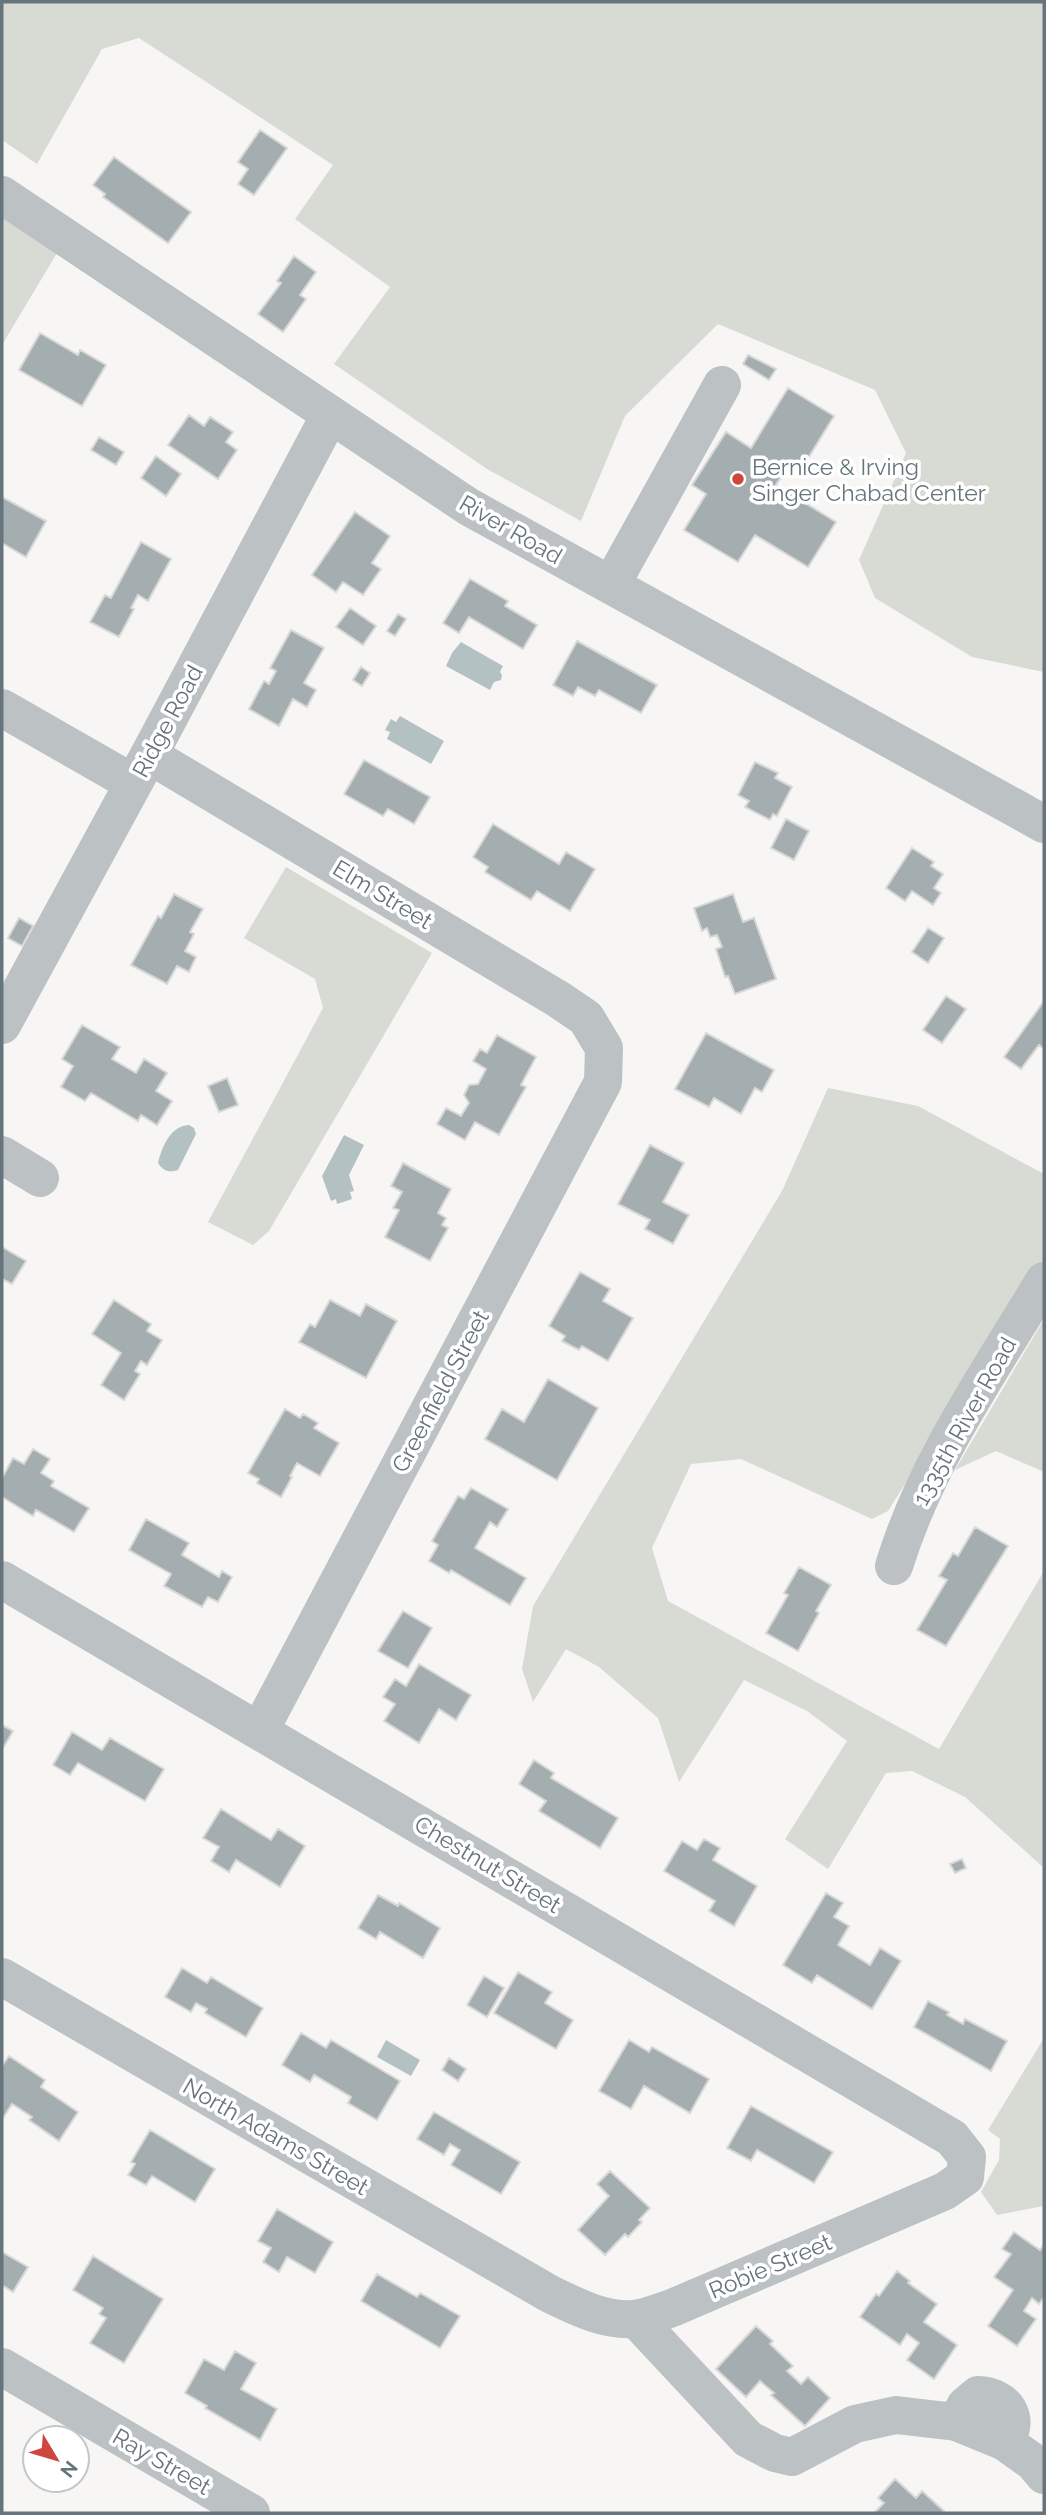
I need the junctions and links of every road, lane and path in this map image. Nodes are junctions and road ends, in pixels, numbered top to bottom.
1 (2, 195) edge
2 (722, 385) dead end
3 (330, 415) junction
4 (611, 585) junction
5 (2, 708) edge
6 (141, 769) junction
7 (1044, 824) edge
8 (2, 1025) edge
9 (604, 1048) joint
10 (2, 1155) edge
11 (40, 1178) dead end
12 (1044, 1281) edge
13 (894, 1566) dead end
14 (2, 1580) edge
15 (260, 1730) junction
16 (2, 1978) edge
17 (967, 2158) joint
18 (550, 2294) joint
19 (636, 2319) junction
20 (2, 2367) edge
21 (1044, 2475) edge
22 (251, 2513) edge

1 - 3 street, River Road
2 - 4 street
3 - 4 street, River Road
3 - 6 street, Ridge Road
4 - 7 street, River Road
5 - 6 street, Elm Street
6 - 8 street, Ridge Road
6 - 9 street, Elm Street
9 - 15 street, Greenfield Street
10 - 11 street
12 - 13 street, 1335th River Road
14 - 15 street, Chestnut Street
15 - 17 street, Chestnut Street
16 - 18 street, North Adams Street
17 - 19 street, Robie Street
18 - 19 street, Robie Street
19 - 21 street
20 - 22 street, Ray Street

